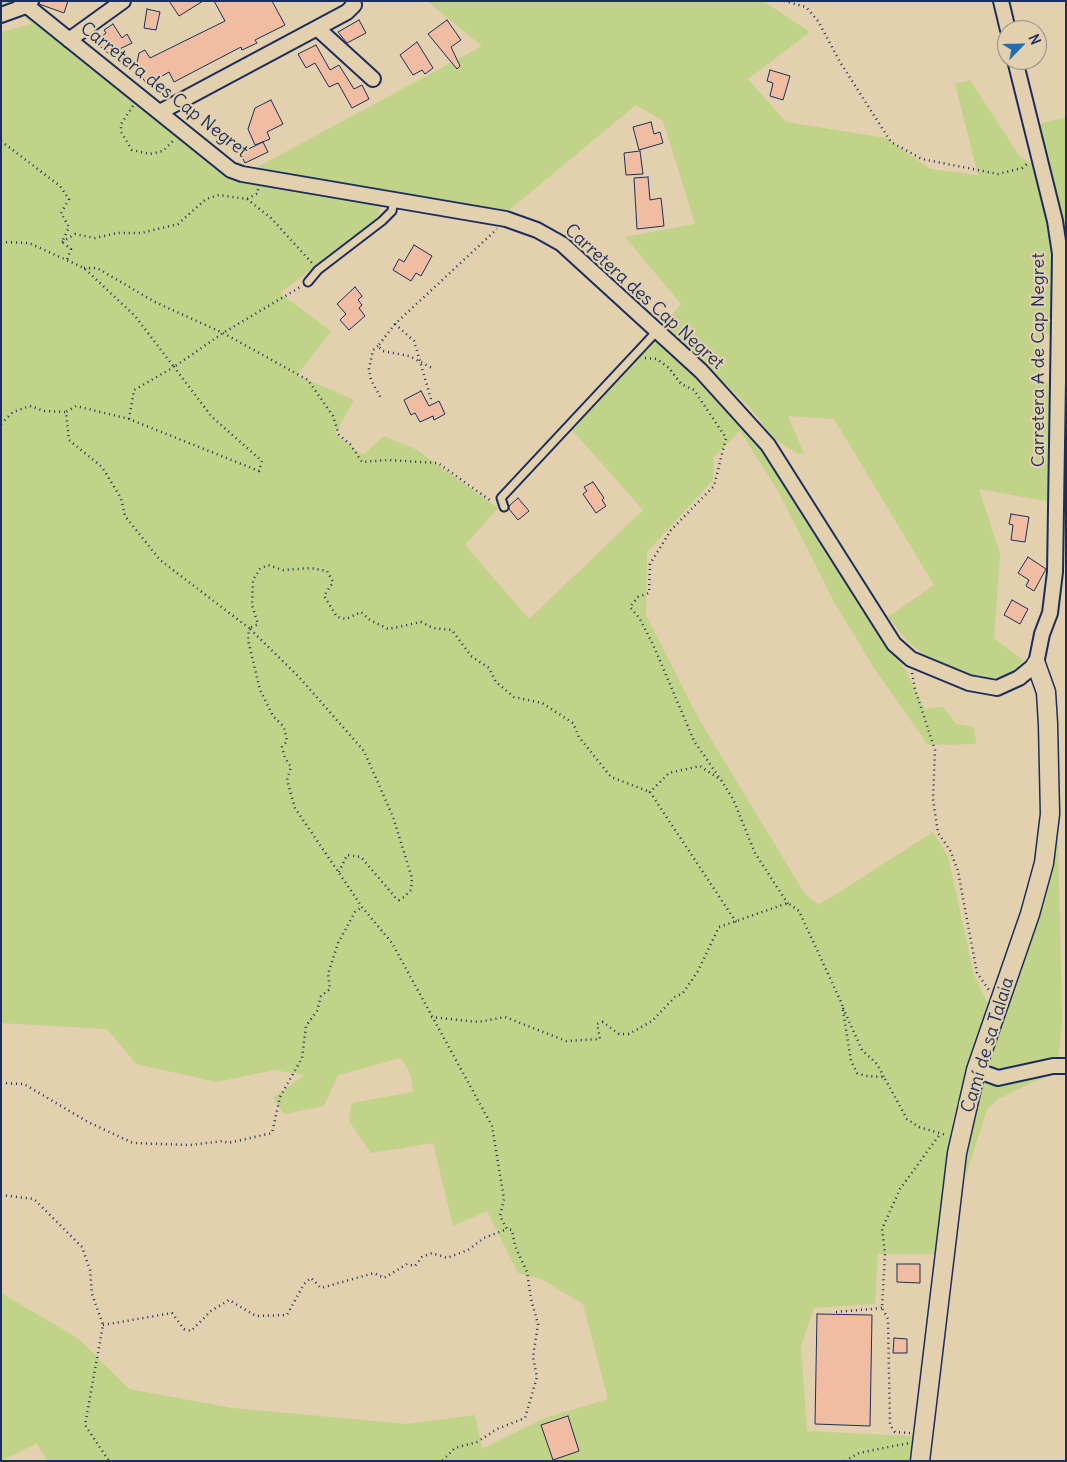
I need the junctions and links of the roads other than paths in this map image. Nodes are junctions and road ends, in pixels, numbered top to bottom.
1 (123, 1) edge
2 (354, 1) edge
3 (1000, 1) edge
4 (26, 3) edge
5 (1, 15) edge
6 (1005, 20) edge
7 (317, 28) junction
8 (69, 40) junction
9 (1017, 70) edge
10 (373, 79) dead end
11 (160, 112) junction
12 (394, 200) junction
13 (308, 282) road end
14 (658, 330) junction
15 (504, 507) dead end
16 (1036, 664) junction
17 (1066, 1066) edge
18 (976, 1070) junction
19 (920, 1461) edge

1 - 8 street
2 - 7 street
3 - 6 street
4 - 5 street
4 - 8 street, Carretera des Cap Negret
7 - 10 street
7 - 11 street
8 - 11 street, Carretera des Cap Negret
9 - 16 street, Carretera A de Cap Negret
11 - 12 street, Carretera des Cap Negret
12 - 13 lane
12 - 14 street, Carretera des Cap Negret
14 - 15 lane
14 - 16 street, Carretera des Cap Negret
16 - 18 street, Camí de sa Talaia
17 - 18 street
18 - 19 street, Camí de sa Talaia

